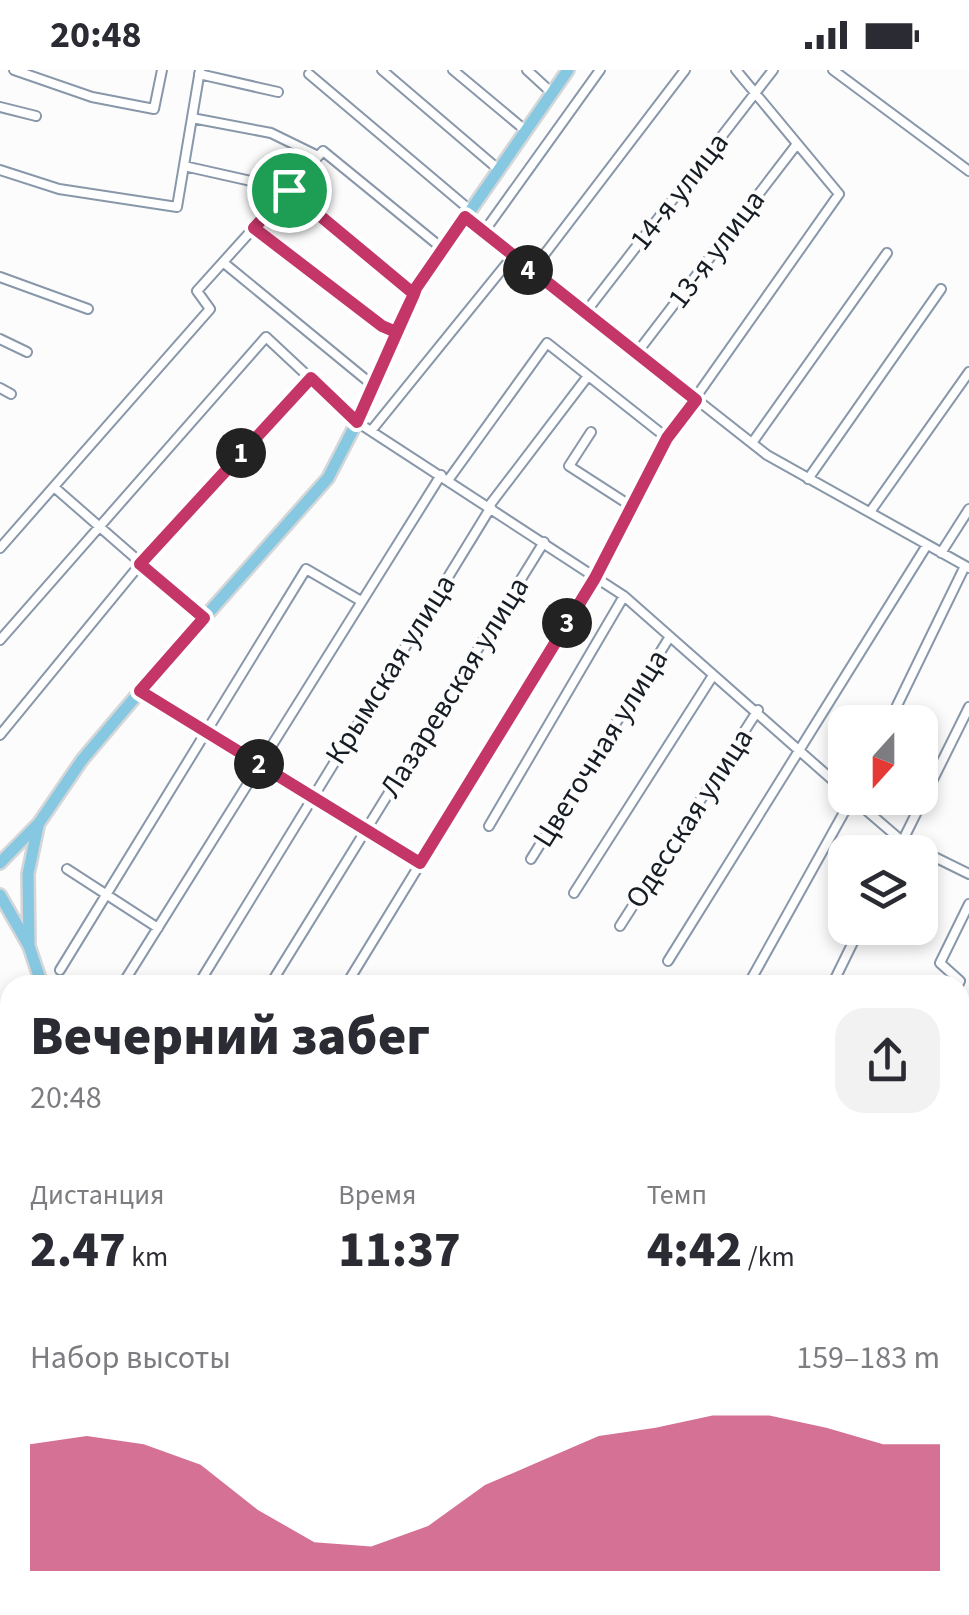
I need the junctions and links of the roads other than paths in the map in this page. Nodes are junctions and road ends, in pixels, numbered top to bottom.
1 (14, 70) edge
2 (162, 70) edge
3 (382, 70) edge
4 (453, 70) edge
5 (526, 70) edge
6 (568, 70) edge
7 (600, 70) edge
8 (685, 70) edge
9 (736, 70) edge
10 (773, 70) edge
11 (834, 70) edge
12 (199, 72) edge
13 (309, 74) dead end
14 (278, 92) dead end
15 (552, 92) junction
16 (754, 95) junction
17 (0, 107) edge
18 (36, 116) dead end
19 (192, 118) junction
20 (526, 130) junction
21 (797, 144) junction
22 (320, 153) junction
23 (184, 166) junction
24 (498, 169) junction
25 (0, 170) edge
26 (969, 171) edge
27 (260, 183) dead end
28 (289, 190) junction
29 (468, 213) junction
30 (254, 228) junction
31 (483, 233) junction
32 (443, 248) junction
33 (887, 253) dead end
34 (512, 257) junction
35 (224, 263) junction
36 (531, 272) junction
37 (0, 277) edge
38 (941, 289) dead end
39 (414, 294) junction
40 (88, 309) dead end
41 (585, 313) junction
42 (396, 332) junction
43 (0, 339) edge
44 (27, 352) dead end
45 (636, 354) junction
46 (969, 372) edge
47 (588, 376) junction
48 (311, 378) junction
49 (375, 387) junction
50 (0, 388) edge
51 (11, 394) dead end
52 (696, 400) junction
53 (357, 422) junction
54 (370, 431) junction
55 (591, 432) dead end
56 (667, 438) junction
57 (752, 444) junction
58 (445, 477) junction
59 (808, 478) junction
60 (54, 486) junction
61 (631, 506) junction
62 (490, 507) junction
63 (969, 508) edge
64 (870, 512) junction
65 (98, 525) junction
66 (544, 542) junction
67 (927, 545) junction
68 (0, 548) edge
69 (941, 553) junction
70 (140, 564) junction
71 (967, 567) edge
72 (595, 578) junction
73 (624, 596) junction
74 (361, 601) junction
75 (204, 618) junction
76 (669, 638) junction
77 (0, 640) edge
78 (712, 677) junction
79 (140, 691) junction
80 (898, 705) edge
81 (969, 707) edge
82 (758, 710) junction
83 (206, 732) junction
84 (0, 735) edge
85 (800, 752) junction
86 (261, 766) junction
87 (828, 776) edge
88 (312, 796) junction
89 (843, 815) edge
90 (871, 815) edge
91 (38, 823) junction
92 (489, 826) dead end
93 (366, 830) junction
94 (894, 835) edge
95 (905, 835) edge
96 (938, 859) edge
97 (531, 860) dead end
98 (0, 862) edge
99 (420, 863) junction
100 (67, 869) dead end
101 (969, 874) edge
102 (574, 893) dead end
103 (106, 894) junction
104 (0, 895) edge
105 (969, 904) edge
106 (620, 926) dead end
107 (158, 928) junction
108 (852, 945) edge
109 (29, 946) junction
110 (668, 961) dead end
111 (60, 970) dead end
112 (39, 975) edge
113 (128, 975) edge
114 (204, 975) edge
115 (276, 975) edge
116 (352, 975) edge
117 (754, 975) edge
118 (837, 975) edge
119 (954, 975) edge

1 - 2 street
3 - 24 street
4 - 20 street
5 - 15 street
6 - 15 main road
7 - 31 street
8 - 36 street
9 - 16 street
10 - 16 street, 14-я улица
11 - 26 street
12 - 14 street
12 - 19 street
13 - 29 street
15 - 20 main road
16 - 21 street
16 - 41 street, 14-я улица
17 - 18 street
19 - 22 street
19 - 23 street
20 - 24 main road
21 - 45 street, 13-я улица
21 - 52 street
22 - 28 street
22 - 32 street
23 - 25 street
23 - 27 street
24 - 29 main road
28 - 30 street
28 - 39 street
29 - 31 street
29 - 32 main road
30 - 35 street
30 - 42 street
31 - 34 street
32 - 39 main road
33 - 57 street
34 - 36 street
34 - 54 street
35 - 49 street
35 - 60 street
36 - 41 street
37 - 40 street
38 - 59 street
39 - 42 main road
41 - 45 street
42 - 49 main road
43 - 44 street
45 - 52 street
46 - 64 street
47 - 56 street
47 - 58 street
47 - 62 street, Крымская улица
48 - 53 street
48 - 65 street
48 - 70 street
49 - 53 main road
50 - 51 street
52 - 56 street
52 - 57 street
53 - 54 street
53 - 75 main road
54 - 58 street
55 - 61 street
56 - 61 street
57 - 59 street
58 - 62 street
58 - 74 street
59 - 64 street
60 - 65 street
60 - 68 street
61 - 72 street
62 - 66 street
62 - 88 street, Крымская улица
63 - 69 street
64 - 67 street
65 - 70 street
65 - 77 street
66 - 72 street
66 - 93 street, Лазаревская улица
67 - 69 street
67 - 85 street
69 - 71 street
70 - 75 street
70 - 84 street
71 - 80 street
72 - 73 street
72 - 99 street
73 - 76 street
73 - 92 street
74 - 83 street
74 - 86 street
75 - 79 main road
76 - 78 street
76 - 97 street, Цветочная улица
78 - 82 street
78 - 102 street
79 - 83 street
79 - 91 main road
81 - 95 street
82 - 85 street
82 - 106 street, Одесская улица
83 - 86 street
83 - 103 street
85 - 87 street
85 - 110 street
86 - 88 street
86 - 107 street
88 - 93 street
88 - 114 street, Крымская улица
89 - 117 street
90 - 94 street
91 - 98 main road
91 - 109 main road
93 - 99 street
93 - 115 street, Лазаревская улица
96 - 101 street
99 - 116 street
100 - 103 street
103 - 107 street
103 - 111 street
104 - 109 main road
105 - 119 street
107 - 113 street
108 - 118 street
109 - 112 main road

